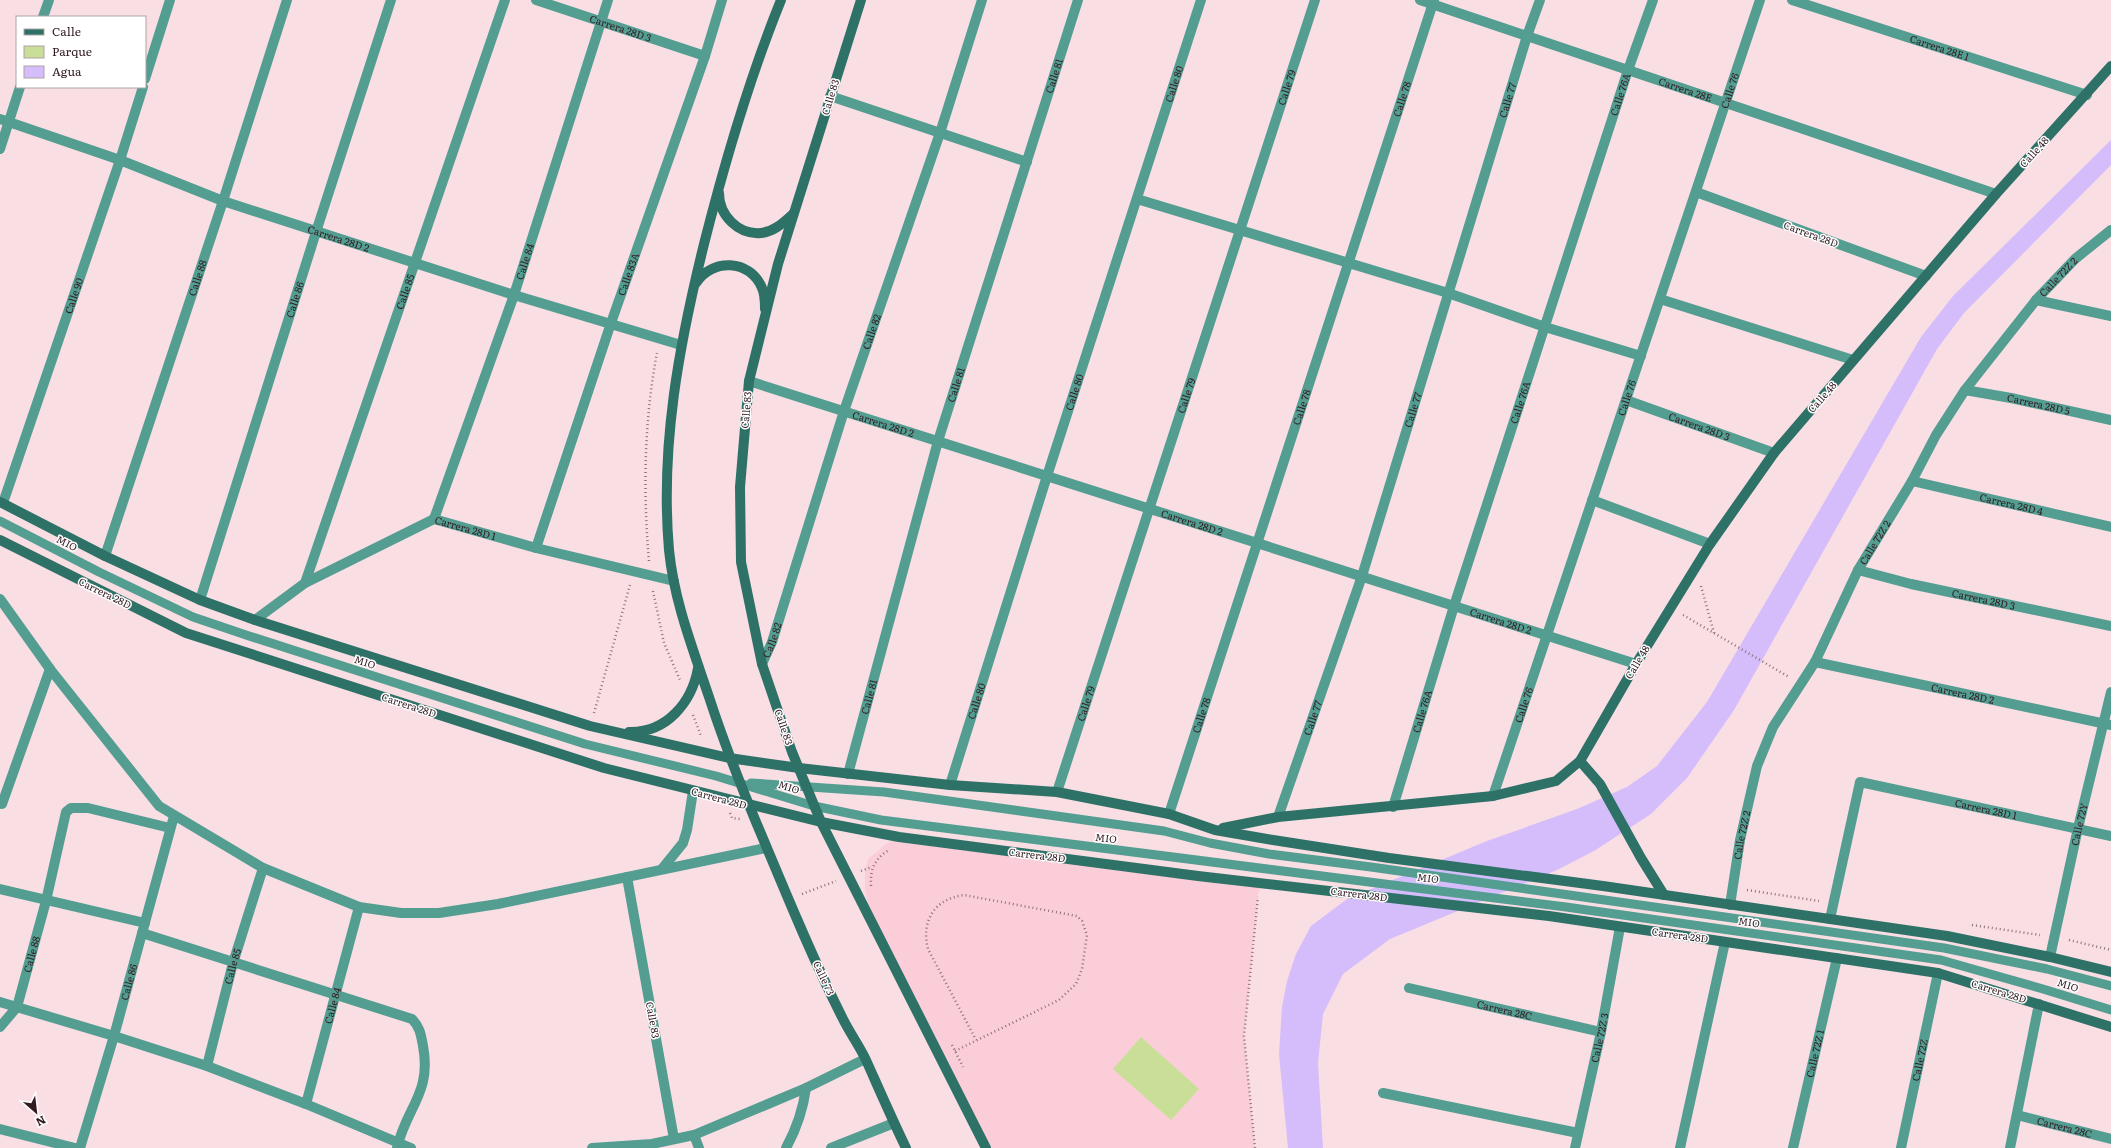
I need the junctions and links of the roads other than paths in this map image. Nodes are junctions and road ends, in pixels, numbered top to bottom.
1 (49, 0) edge
2 (170, 0) edge
3 (287, 0) edge
4 (391, 0) edge
5 (505, 0) edge
6 (536, 0) edge
7 (608, 0) edge
8 (722, 0) edge
9 (781, 0) edge
10 (861, 0) edge
11 (982, 0) edge
12 (1078, 0) edge
13 (1200, 0) edge
14 (1315, 0) edge
15 (1420, 0) edge
16 (1540, 0) edge
17 (1653, 0) edge
18 (1760, 0) edge
19 (1792, 0) edge
20 (1433, 2) edge
21 (44, 16) edge
22 (601, 21) junction
23 (1526, 36) junction
24 (705, 56) junction
25 (2111, 66) edge
26 (1628, 70) junction
27 (146, 76) edge
28 (20, 88) edge
29 (142, 88) edge
30 (2087, 94) junction
31 (830, 96) junction
32 (1726, 103) junction
33 (4, 121) edge
34 (940, 133) junction
35 (0, 149) edge
36 (120, 160) junction
37 (1027, 162) junction
38 (719, 183) junction
39 (1696, 192) junction
40 (1996, 194) junction
41 (1137, 199) junction
42 (223, 201) junction
43 (794, 213) junction
44 (1240, 229) junction
45 (2111, 230) edge
46 (316, 232) junction
47 (415, 263) junction
48 (1348, 263) junction
49 (1926, 276) junction
50 (693, 288) junction
51 (1448, 293) junction
52 (514, 295) junction
53 (1660, 298) junction
54 (2036, 300) junction
55 (2111, 316) edge
56 (766, 317) junction
57 (611, 323) junction
58 (1545, 327) junction
59 (681, 345) junction
60 (1641, 356) junction
61 (1853, 360) junction
62 (749, 381) junction
63 (1965, 390) junction
64 (1626, 400) junction
65 (844, 411) junction
66 (2111, 420) edge
67 (938, 441) junction
68 (1774, 453) junction
69 (1047, 476) junction
70 (1912, 481) junction
71 (1592, 500) junction
72 (2, 502) edge
73 (1149, 508) junction
74 (434, 519) junction
75 (0, 521) edge
76 (2111, 527) edge
77 (0, 540) edge
78 (1257, 543) junction
79 (1710, 544) junction
80 (536, 548) junction
81 (105, 556) junction
82 (1858, 570) junction
83 (1362, 576) junction
84 (674, 581) junction
85 (305, 582) junction
86 (0, 599) edge
87 (200, 600) junction
88 (1454, 606) junction
89 (254, 620) junction
90 (2111, 626) edge
91 (1547, 635) junction
92 (1815, 662) junction
93 (762, 664) junction
94 (1636, 664) junction
95 (699, 666) junction
96 (50, 669) junction
97 (2111, 692) edge
98 (2107, 724) edge
99 (614, 731) junction
100 (729, 758) junction
101 (1580, 761) junction
102 (799, 768) junction
103 (848, 774) junction
104 (739, 782) junction
105 (806, 785) junction
106 (950, 785) junction
107 (693, 791) junction
108 (1057, 792) junction
109 (1493, 796) junction
110 (2, 804) dead end
111 (749, 806) junction
112 (814, 806) junction
113 (1393, 806) junction
114 (1169, 814) junction
115 (174, 816) junction
116 (1278, 817) junction
117 (821, 822) junction
118 (170, 828) junction
119 (2078, 828) junction
120 (1215, 830) junction
121 (2111, 836) edge
122 (766, 848) junction
123 (263, 868) junction
124 (662, 869) junction
125 (627, 877) junction
126 (0, 889) edge
127 (1664, 895) junction
128 (46, 901) junction
129 (1730, 904) junction
130 (359, 906) junction
131 (1830, 919) junction
132 (145, 923) junction
133 (1620, 927) junction
134 (142, 933) junction
135 (1725, 942) junction
136 (2050, 957) junction
137 (1837, 958) junction
138 (233, 963) junction
139 (2111, 972) edge
140 (1938, 973) junction
141 (2111, 986) edge
142 (1409, 988) dead end
143 (335, 993) junction
144 (0, 1002) edge
145 (2039, 1004) junction
146 (17, 1007) junction
147 (2111, 1010) edge
148 (0, 1027) edge
149 (2111, 1027) edge
150 (1600, 1032) junction
151 (114, 1036) junction
152 (865, 1059) junction
153 (207, 1066) junction
154 (806, 1088) junction
155 (1383, 1093) dead end
156 (306, 1104) junction
157 (2017, 1115) junction
158 (894, 1123) junction
159 (0, 1129) edge
160 (1578, 1133) junction
161 (694, 1136) junction
162 (674, 1139) junction
163 (2111, 1139) edge
164 (843, 1145) edge
165 (397, 1146) edge
166 (75, 1148) edge
167 (80, 1148) edge
168 (411, 1148) edge
169 (592, 1148) edge
170 (699, 1148) edge
171 (786, 1148) edge
172 (831, 1148) edge
173 (906, 1148) edge
174 (986, 1148) edge
175 (1575, 1148) edge
176 (1680, 1148) edge
177 (1793, 1148) edge
178 (1901, 1148) edge
179 (2010, 1148) edge

1 - 21 street
2 - 27 street
3 - 42 street, Calle 88
4 - 46 street, Calle 86
5 - 47 street, Calle 85
6 - 22 street, Carrera 28D 3
7 - 22 street, Calle 84
8 - 24 street, Calle 83A
9 - 38 street
10 - 31 street, Calle 83
11 - 34 street, Calle 82
12 - 37 street, Calle 81
13 - 41 street, Calle 80
14 - 44 street, Calle 79
15 - 20 street, Carrera 28E
16 - 23 street, Calle 77
17 - 26 street, Calle 76A
18 - 32 street, Calle 76
19 - 30 street, Carrera 28E 1
20 - 23 street, Carrera 28E
20 - 48 street, Calle 78
22 - 24 street, Carrera 28D 3
22 - 52 street, Calle 84
23 - 26 street, Carrera 28E
23 - 51 street, Calle 77
24 - 57 street, Calle 83A
25 - 30 street, Calle 48
26 - 32 street, Carrera 28E
26 - 58 street, Calle 76A
28 - 33 street
29 - 36 street, Calle 90
30 - 40 street, Calle 48
31 - 34 street
31 - 43 street, Calle 83
32 - 39 street, Calle 76
32 - 40 street, Carrera 28E
33 - 35 street
33 - 36 street, Carrera 28D 2
34 - 37 street
34 - 65 street, Calle 82
36 - 42 street, Carrera 28D 2
36 - 72 street, Calle 90
37 - 67 street, Calle 81
38 - 43 street
38 - 50 street
39 - 49 street, Carrera 28D
39 - 53 street, Calle 76
40 - 49 street, Calle 48
41 - 44 street
41 - 69 street, Calle 80
42 - 46 street, Carrera 28D 2
42 - 81 street, Calle 88
43 - 56 street, Calle 83
44 - 48 street
44 - 73 street, Calle 79
45 - 54 street, Calle 72Z 2
46 - 47 street, Carrera 28D 2
46 - 87 street, Calle 86
47 - 52 street, Carrera 28D 2
47 - 85 street, Calle 85
48 - 51 street
48 - 78 street, Calle 78
49 - 61 street, Calle 48
50 - 56 street
50 - 59 street
51 - 58 street
51 - 83 street, Calle 77
52 - 57 street, Carrera 28D 2
52 - 74 street, Calle 84
53 - 60 street, Calle 76
53 - 61 street
54 - 55 street
54 - 63 street, Calle 72Z 2
56 - 62 street, Calle 83
57 - 59 street, Carrera 28D 2
57 - 80 street, Calle 83A
58 - 60 street
58 - 88 street, Calle 76A
59 - 84 street
60 - 64 street, Calle 76
61 - 68 street, Calle 48
62 - 65 street, Carrera 28D 2
62 - 93 street, Calle 83
63 - 66 street, Carrera 28D 5
63 - 70 street, Calle 72Z 2
64 - 68 street, Carrera 28D 3
64 - 71 street, Calle 76
65 - 67 street, Carrera 28D 2
65 - 93 street, Calle 82
67 - 69 street, Carrera 28D 2
67 - 103 street, Calle 81
68 - 79 street, Calle 48
69 - 73 street, Carrera 28D 2
69 - 106 street, Calle 80
70 - 76 street, Carrera 28D 4
70 - 82 street, Calle 72Z 2
71 - 79 street
71 - 91 street, Calle 76
72 - 81 street
73 - 78 street, Carrera 28D 2
73 - 108 street, Calle 79
74 - 80 street, Carrera 28D 1
74 - 85 street, Carrera 28D 1
75 - 104 lane, MIO
77 - 107 street, Carrera 28D
78 - 83 street, Carrera 28D 2
78 - 114 street, Calle 78
79 - 94 street, Calle 48
80 - 84 street, Carrera 28D 1
81 - 87 street
82 - 90 street, Carrera 28D 3
82 - 92 street, Calle 72Z 2
83 - 88 street, Carrera 28D 2
83 - 116 street, Calle 77
84 - 95 street
85 - 89 street, Carrera 28D 1
86 - 96 street
87 - 89 street
88 - 91 street, Carrera 28D 2
88 - 113 street, Calle 76A
89 - 99 street
91 - 94 street, Carrera 28D 2
91 - 109 street, Calle 76
92 - 98 street, Carrera 28D 2
92 - 129 street, Calle 72Z 2
93 - 102 street, Calle 83
94 - 101 street, Calle 48
95 - 99 street
95 - 100 street
96 - 110 street
96 - 115 street
97 - 98 street, Calle 72Y
98 - 119 street, Calle 72Y
99 - 100 street
100 - 102 street
100 - 104 street
101 - 109 street
101 - 127 street
102 - 103 street
102 - 105 street, Calle 83
103 - 106 street
104 - 105 lane, MIO
104 - 111 street
104 - 112 lane, MIO
105 - 112 street, Calle 83
105 - 141 lane, MIO
106 - 108 street
107 - 111 street, Carrera 28D
107 - 124 street
108 - 114 street
109 - 113 street
111 - 117 street, Carrera 28D
111 - 122 street, Calle 73
112 - 117 street, Calle 83
112 - 147 lane, MIO
113 - 116 street
114 - 120 street
115 - 118 street, Calle 86
115 - 123 street
116 - 120 street
117 - 133 street, Carrera 28D
117 - 174 street
118 - 128 street, Calle 88
118 - 132 street, Calle 86
119 - 121 street, Carrera 28D 1
119 - 131 street, Carrera 28D 1
119 - 136 street, Calle 72Y
120 - 127 street
122 - 124 street
122 - 152 street, Calle 73
123 - 130 street
123 - 138 street, Calle 85
124 - 125 street
125 - 130 street
125 - 162 street, Calle 83
126 - 128 street
127 - 129 street
128 - 132 street
128 - 146 street, Calle 88
129 - 131 street
130 - 143 street, Calle 84
131 - 136 street
132 - 134 street, Calle 86
133 - 135 street, Carrera 28D
133 - 150 street, Calle 72Z 3
134 - 138 street
134 - 151 street, Calle 86
135 - 137 street, Carrera 28D
135 - 176 street
136 - 139 street
137 - 140 street, Carrera 28D
137 - 177 street, Calle 72Z 1
138 - 143 street
138 - 153 street, Calle 85
140 - 145 street, Carrera 28D
140 - 178 street, Calle 72Z
142 - 150 street, Carrera 28C
143 - 156 street, Calle 84
143 - 165 street
144 - 146 street
145 - 149 street, Carrera 28D
145 - 157 street
146 - 148 street
146 - 151 street
150 - 160 street, Calle 72Z 3
151 - 153 street
151 - 167 street, Calle 86
152 - 154 street
152 - 158 street, Calle 73
153 - 156 street
154 - 161 street
154 - 171 street
155 - 160 street
156 - 165 street
157 - 163 street, Carrera 28C
157 - 179 street
158 - 164 street
158 - 173 street, Calle 73
159 - 166 street
160 - 175 street, Calle 72Z 3
161 - 162 street
161 - 170 street
162 - 169 street
164 - 172 street
165 - 168 street

